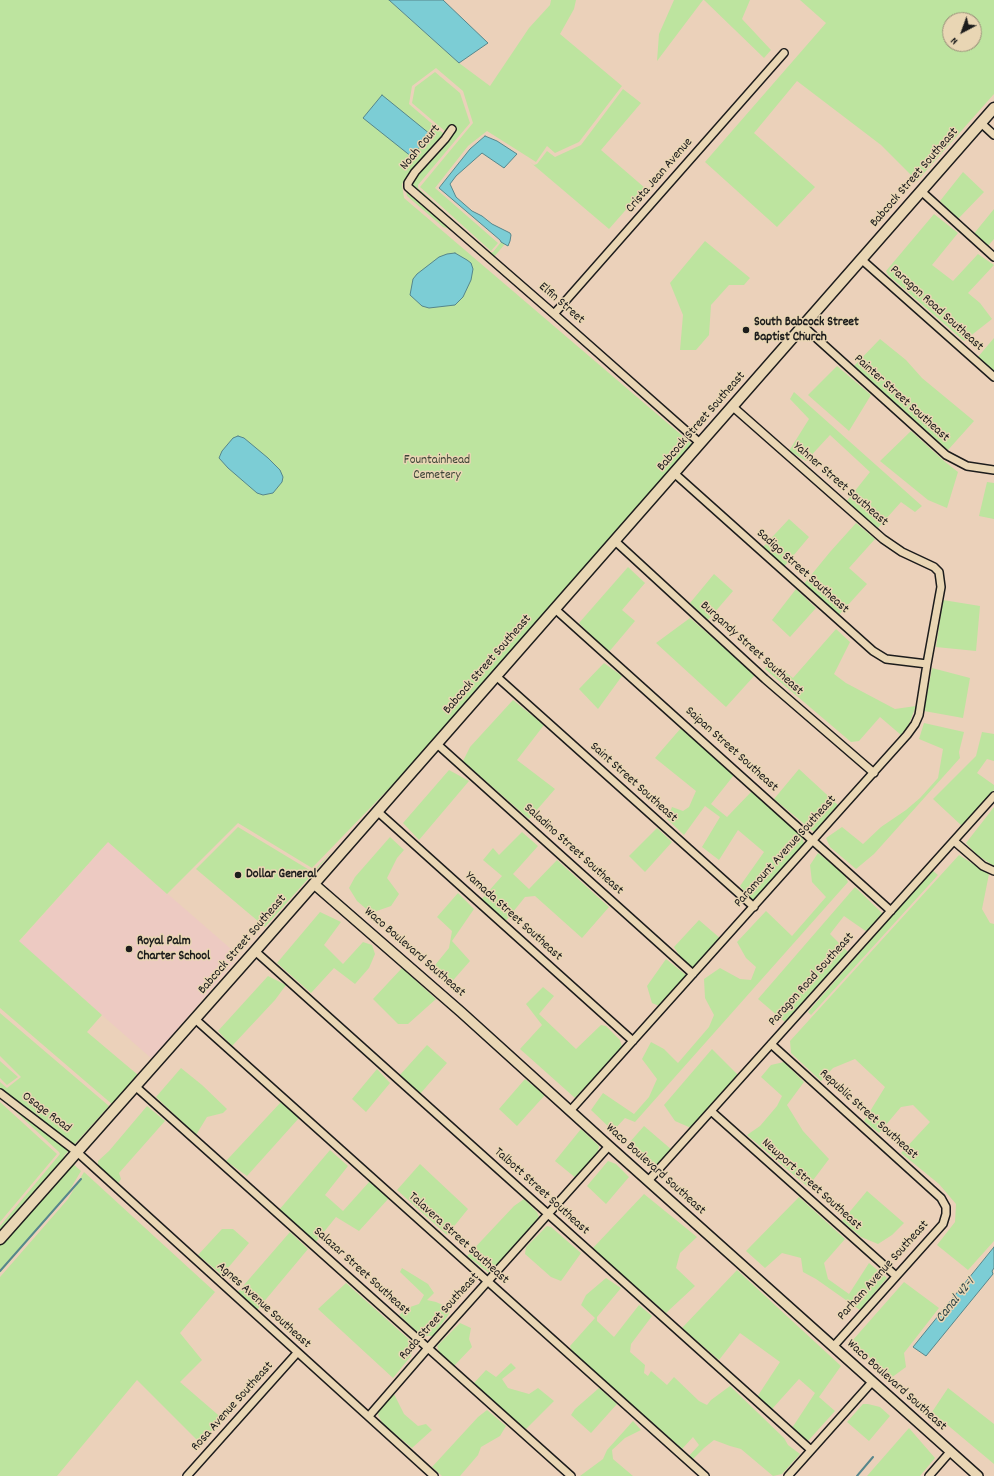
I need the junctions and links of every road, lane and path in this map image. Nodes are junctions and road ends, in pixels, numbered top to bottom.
1 (784, 53) dead end
2 (994, 108) edge
3 (981, 123) junction
4 (452, 129) dead end
5 (994, 135) edge
6 (408, 183) joint
7 (921, 191) junction
8 (994, 257) edge
9 (861, 259) junction
10 (554, 314) junction
11 (803, 326) junction
12 (994, 377) edge
13 (732, 406) junction
14 (700, 443) junction
15 (994, 470) edge
16 (674, 473) junction
17 (615, 541) junction
18 (939, 572) joint
19 (554, 608) junction
20 (927, 664) junction
21 (496, 676) junction
22 (437, 744) junction
23 (874, 772) junction
24 (994, 796) edge
25 (377, 812) junction
26 (813, 840) junction
27 (954, 841) junction
28 (994, 871) edge
29 (314, 884) junction
30 (754, 907) junction
31 (892, 911) junction
32 (255, 951) junction
33 (694, 974) junction
34 (195, 1019) junction
35 (633, 1041) junction
36 (771, 1044) junction
37 (135, 1086) junction
38 (0, 1093) edge
39 (570, 1111) junction
40 (711, 1111) junction
41 (609, 1146) junction
42 (77, 1152) junction
43 (648, 1181) junction
44 (946, 1207) joint
45 (548, 1214) junction
46 (0, 1239) edge
47 (896, 1276) junction
48 (488, 1281) junction
49 (833, 1346) junction
50 (428, 1348) junction
51 (297, 1353) junction
52 (872, 1382) junction
53 (368, 1416) junction
54 (811, 1450) junction
55 (950, 1452) junction
56 (187, 1476) edge
57 (434, 1476) edge
58 (571, 1476) edge
59 (706, 1476) edge
60 (788, 1476) edge
61 (929, 1476) edge
62 (978, 1476) edge

1 - 10 street, Crista Jean Avenue
2 - 3 main road, Babcock Street Southeast
3 - 5 street
3 - 7 main road, Babcock Street Southeast
4 - 6 street, Noah Court
6 - 10 street, Elfin Street
7 - 8 street
7 - 9 main road, Babcock Street Southeast
9 - 11 main road, Babcock Street Southeast
9 - 12 street, Paragon Road Southeast
10 - 14 street, Elfin Street
11 - 13 main road, Babcock Street Southeast
11 - 15 street, Painter Street Southeast
13 - 14 main road, Babcock Street Southeast
13 - 18 street, Yahner Street Southeast
14 - 16 main road, Babcock Street Southeast
16 - 17 main road, Babcock Street Southeast
16 - 20 street, Sadigo Street Southeast
17 - 19 main road, Babcock Street Southeast
17 - 23 street, Burgandy Street Southeast
18 - 20 street, Paramount Avenue Southeast
19 - 21 main road, Babcock Street Southeast
19 - 26 street, Saipan Street Southeast
20 - 23 street, Paramount Avenue Southeast
21 - 22 main road, Babcock Street Southeast
21 - 30 street, Saint Street Southeast
22 - 25 main road, Babcock Street Southeast
22 - 33 street, Saladino Street Southeast
23 - 26 street, Paramount Avenue Southeast
24 - 27 street, Paragon Road Southeast
25 - 29 main road, Babcock Street Southeast
25 - 35 street, Yamada Street Southeast
26 - 30 street, Paramount Avenue Southeast
26 - 31 street, Saipan Street Southeast
27 - 28 street
27 - 31 street, Paragon Road Southeast
29 - 32 main road, Babcock Street Southeast
29 - 39 street, Waco Boulevard Southeast
30 - 33 street, Paramount Avenue Southeast
31 - 36 street, Paragon Road Southeast
32 - 34 main road, Babcock Street Southeast
32 - 45 street, Talbott Street Southeast
33 - 35 street, Paramount Avenue Southeast
34 - 37 main road, Babcock Street Southeast
34 - 48 street, Talavera Street Southeast
35 - 39 street, Paramount Avenue Southeast
36 - 40 street, Paragon Road Southeast
36 - 44 street, Republic Street Southeast
37 - 42 main road, Babcock Street Southeast
37 - 50 street, Salazar Street Southeast
38 - 42 street, Osage Road
39 - 41 street, Waco Boulevard Southeast
40 - 43 street, Paragon Road Southeast
40 - 47 street, Newport Street Southeast
41 - 43 street, Waco Boulevard Southeast
41 - 45 street, Rada Street Southeast
42 - 46 main road, Babcock Street Southeast
42 - 51 street, Agnes Avenue Southeast
43 - 49 street, Waco Boulevard Southeast
44 - 47 street, Parham Avenue Southeast
45 - 48 street, Rada Street Southeast
45 - 54 street, Talbott Street Southeast
47 - 49 street, Parham Avenue Southeast
48 - 50 street, Rada Street Southeast
48 - 59 street, Talavera Street Southeast
49 - 52 street, Waco Boulevard Southeast
50 - 53 street, Rada Street Southeast
50 - 58 street, Salazar Street Southeast
51 - 53 street, Agnes Avenue Southeast
51 - 56 street, Rosa Avenue Southeast
52 - 54 street
52 - 55 street, Waco Boulevard Southeast
53 - 57 street, Agnes Avenue Southeast
54 - 60 street
55 - 61 street
55 - 62 street, Waco Boulevard Southeast

